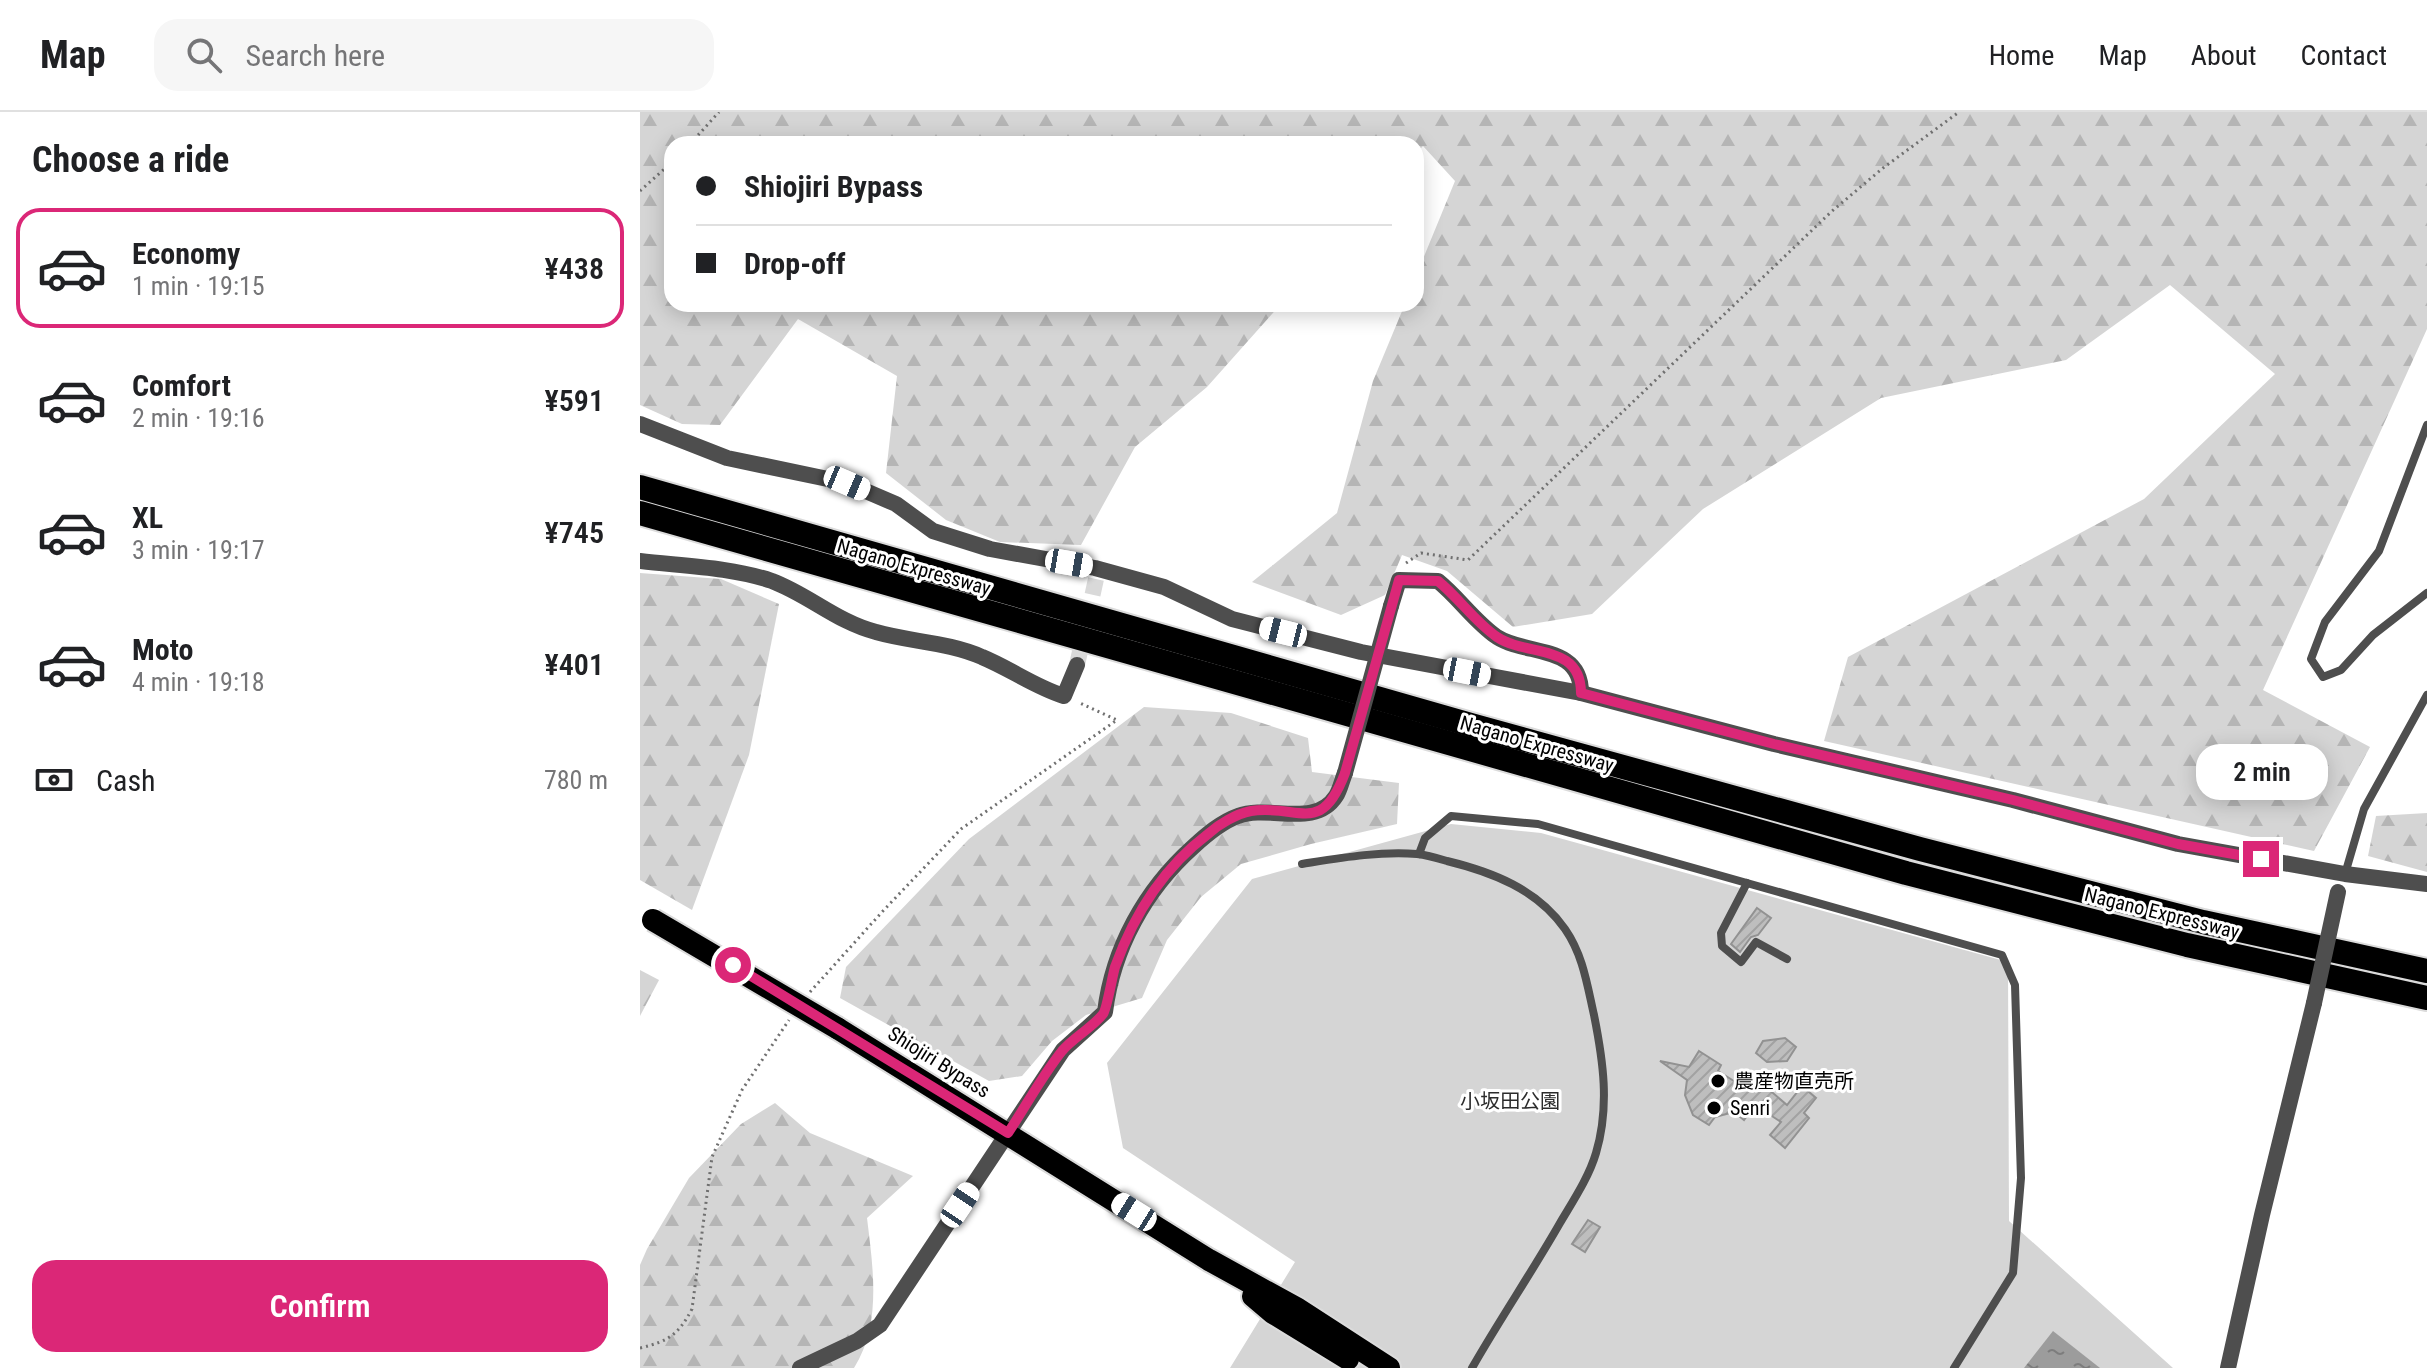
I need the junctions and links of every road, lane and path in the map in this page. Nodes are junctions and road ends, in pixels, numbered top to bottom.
1 (719, 112) edge
2 (1959, 112) edge
3 (697, 136) edge
4 (664, 169) edge
5 (640, 191) edge
6 (640, 424) edge
7 (2427, 425) edge
8 (640, 487) edge
9 (640, 513) edge
10 (640, 561) edge
11 (1399, 580) junction
12 (2427, 593) edge
13 (1077, 665) tunnel mouth
14 (1581, 693) junction
15 (2427, 695) edge
16 (1064, 696) junction
17 (1419, 854) junction
18 (1302, 864) dead end
19 (2345, 874) junction
20 (1747, 883) junction
21 (2427, 884) edge
22 (646, 916) edge
23 (1787, 959) dead end
24 (2427, 971) edge
25 (809, 993) dead end
26 (2427, 998) edge
27 (792, 1016) dead end
28 (1008, 1133) junction
29 (1209, 1260) junction
30 (640, 1348) edge
31 (800, 1368) edge
32 (1362, 1368) edge
33 (1389, 1368) edge
34 (1472, 1368) edge
35 (1954, 1368) edge
36 (2228, 1368) edge

1 - 3 path
2 - 11 path
4 - 5 path
6 - 14 street
7 - 12 lane
8 - 24 highway, Nagano Expressway
9 - 26 highway, Nagano Expressway
10 - 16 street
11 - 14 street
11 - 28 street, bridge
13 - 16 street
14 - 19 street
15 - 19 lane
16 - 25 path
17 - 18 lane
17 - 20 lane
17 - 34 lane
19 - 21 street
19 - 36 street, bridge
20 - 23 lane
20 - 35 lane
22 - 28 highway, Shiojiri Bypass, bridge
27 - 30 path
28 - 29 highway, Shiojiri Bypass
28 - 31 street
29 - 32 highway, Shiojiri Bypass
29 - 33 highway, Shiojiri Bypass

